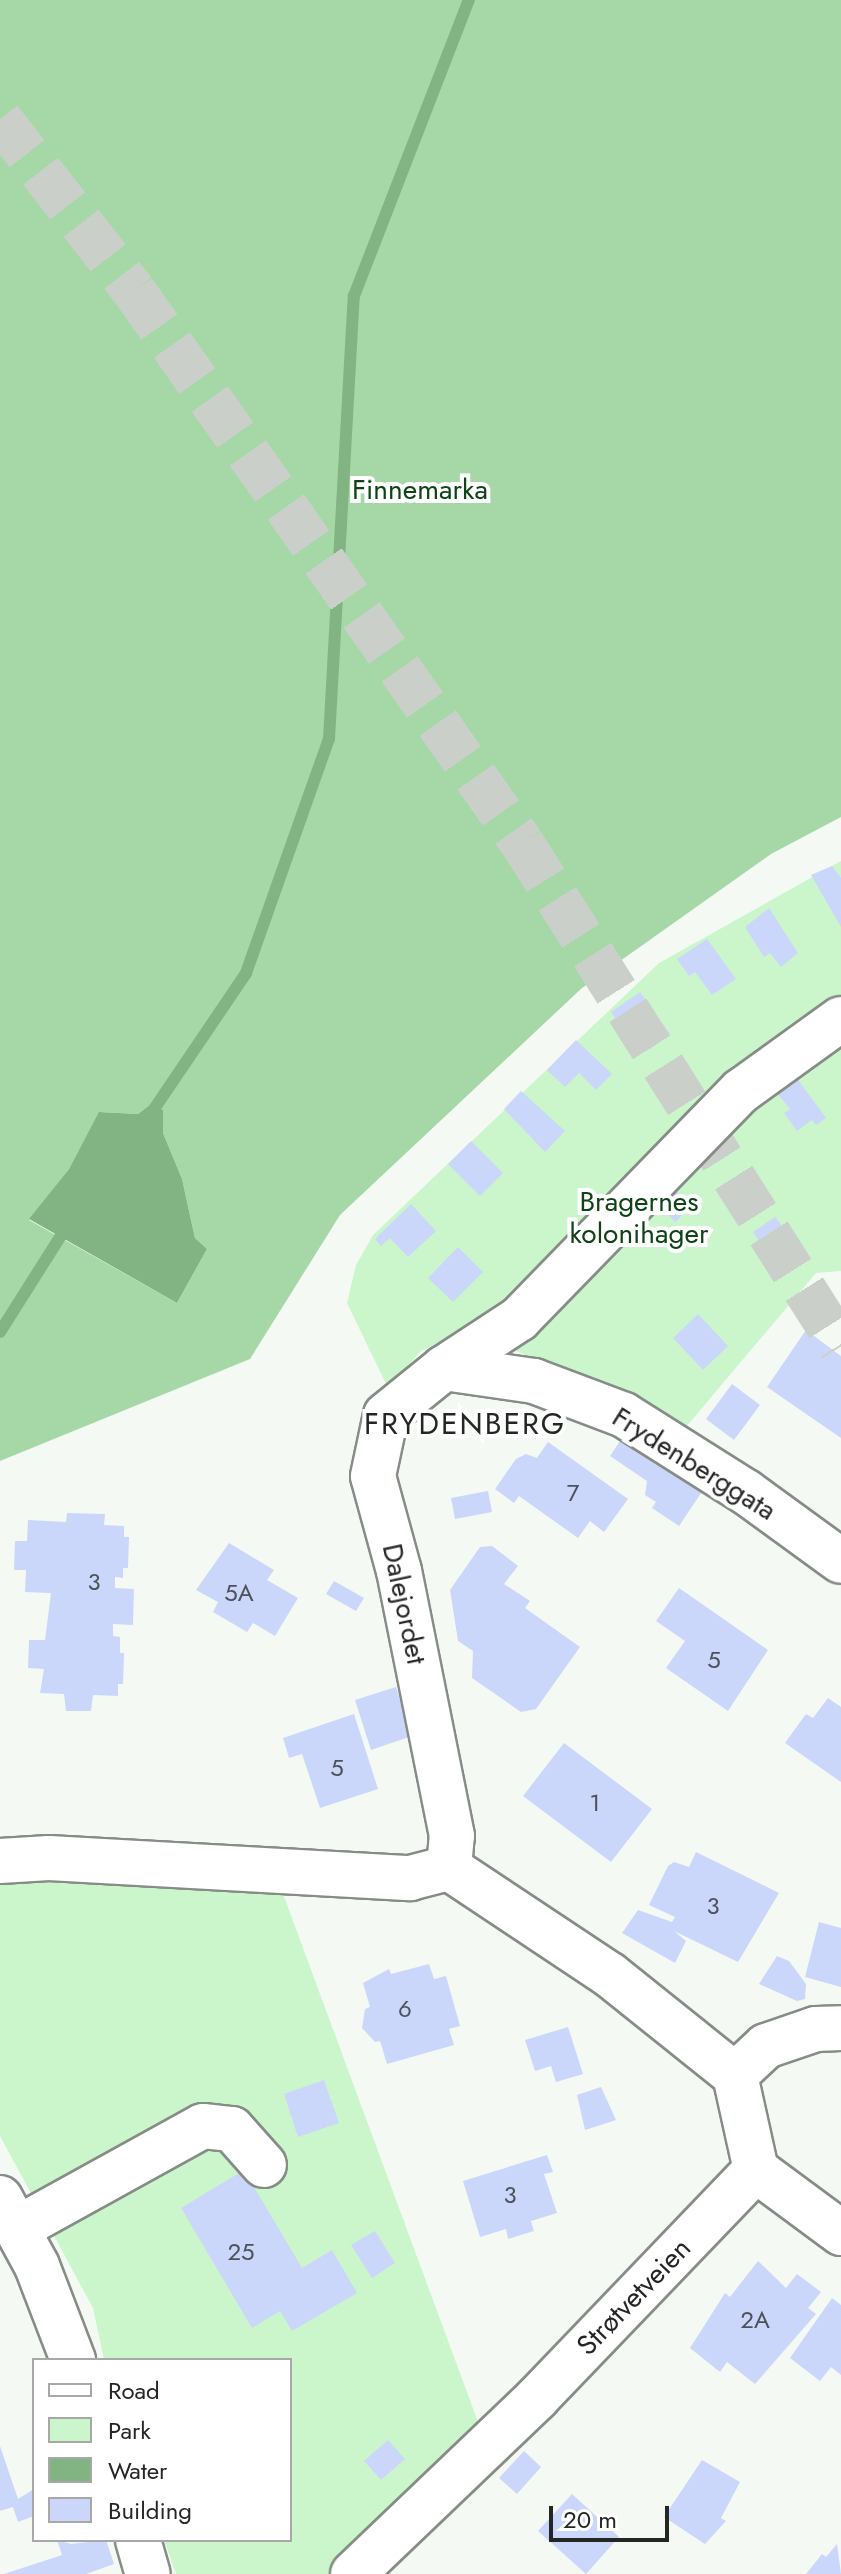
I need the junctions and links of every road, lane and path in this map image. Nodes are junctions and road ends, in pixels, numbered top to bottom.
1 (841, 1019) edge
2 (444, 1368) junction
3 (841, 1561) edge
4 (0, 1861) edge
5 (449, 1868) junction
6 (841, 2028) edge
7 (735, 2075) junction
8 (264, 2165) dead end
9 (756, 2170) junction
10 (9, 2213) edge
11 (841, 2233) edge
12 (72, 2358) edge
13 (139, 2542) edge
14 (148, 2574) edge
15 (353, 2574) edge

1 - 2 street, Dalejordet
2 - 3 street, Frydenberggata
2 - 5 street, Dalejordet
4 - 5 street
5 - 7 street
6 - 7 street
7 - 9 street
8 - 10 street
9 - 11 street
9 - 15 street, Strøtvetveien
10 - 12 street
13 - 14 street

